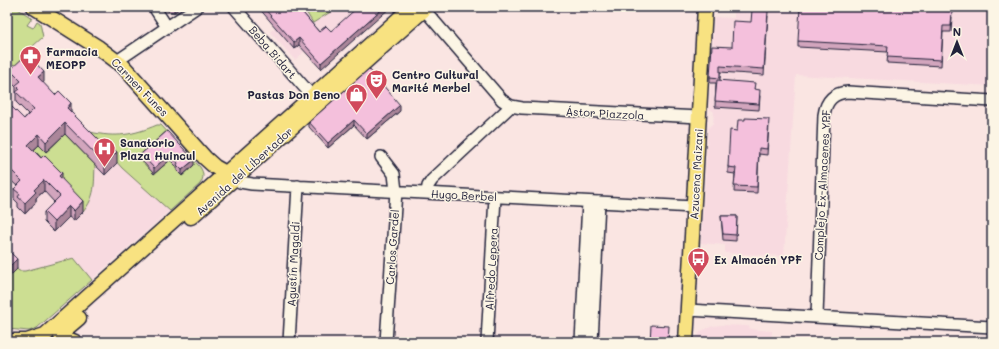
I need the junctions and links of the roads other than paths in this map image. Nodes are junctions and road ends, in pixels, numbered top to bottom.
1 (34, 7) edge
2 (154, 7) edge
3 (198, 7) edge
4 (234, 7) edge
5 (705, 7) edge
6 (421, 8) edge
7 (167, 27) junction
8 (117, 61) junction
9 (312, 96) junction
10 (992, 100) edge
11 (511, 106) junction
12 (699, 117) junction
13 (381, 157) dead end
14 (230, 176) junction
15 (298, 186) junction
16 (396, 191) junction
17 (427, 193) junction
18 (495, 197) junction
19 (594, 202) junction
20 (694, 207) junction
21 (688, 310) junction
22 (817, 317) junction
23 (992, 327) edge
24 (45, 337) edge
25 (66, 339) edge
26 (7, 341) edge
27 (19, 342) edge
28 (289, 342) edge
29 (386, 342) edge
30 (487, 342) edge
31 (581, 342) edge
32 (592, 342) edge
33 (686, 342) edge

1 - 8 main road, Carmen Funes
2 - 7 street
3 - 7 street
4 - 9 street, Beba Bidart
5 - 12 main road, Azucena Maizani
6 - 9 main road, Avenida del Libertador
6 - 11 street
6 - 14 main road, Avenida del Libertador
7 - 8 street
8 - 14 main road, Carmen Funes
9 - 14 main road, Avenida del Libertador
10 - 22 street, Complejo Ex-Almacenes YPF
11 - 12 street, Ástor Piazzola
11 - 17 street
12 - 20 main road, Azucena Maizani
13 - 16 street, Carlos Gardel
14 - 15 street, Hugo Berbel
14 - 24 main road, Avenida del Libertador
14 - 25 main road, Avenida del Libertador
15 - 16 street, Hugo Berbel
15 - 28 street, Agustín Magaldi
16 - 17 street, Hugo Berbel
16 - 29 street, Carlos Gardel
17 - 18 street, Hugo Berbel
18 - 19 street, Hugo Berbel
18 - 30 street, Alfredo Lepera
19 - 20 street, Hugo Berbel
19 - 31 street
19 - 32 street
20 - 21 main road, Azucena Maizani
21 - 22 street
21 - 33 main road, Azucena Maizani
22 - 23 street
24 - 25 main road, Avenida del Libertador
24 - 27 main road
26 - 27 main road

